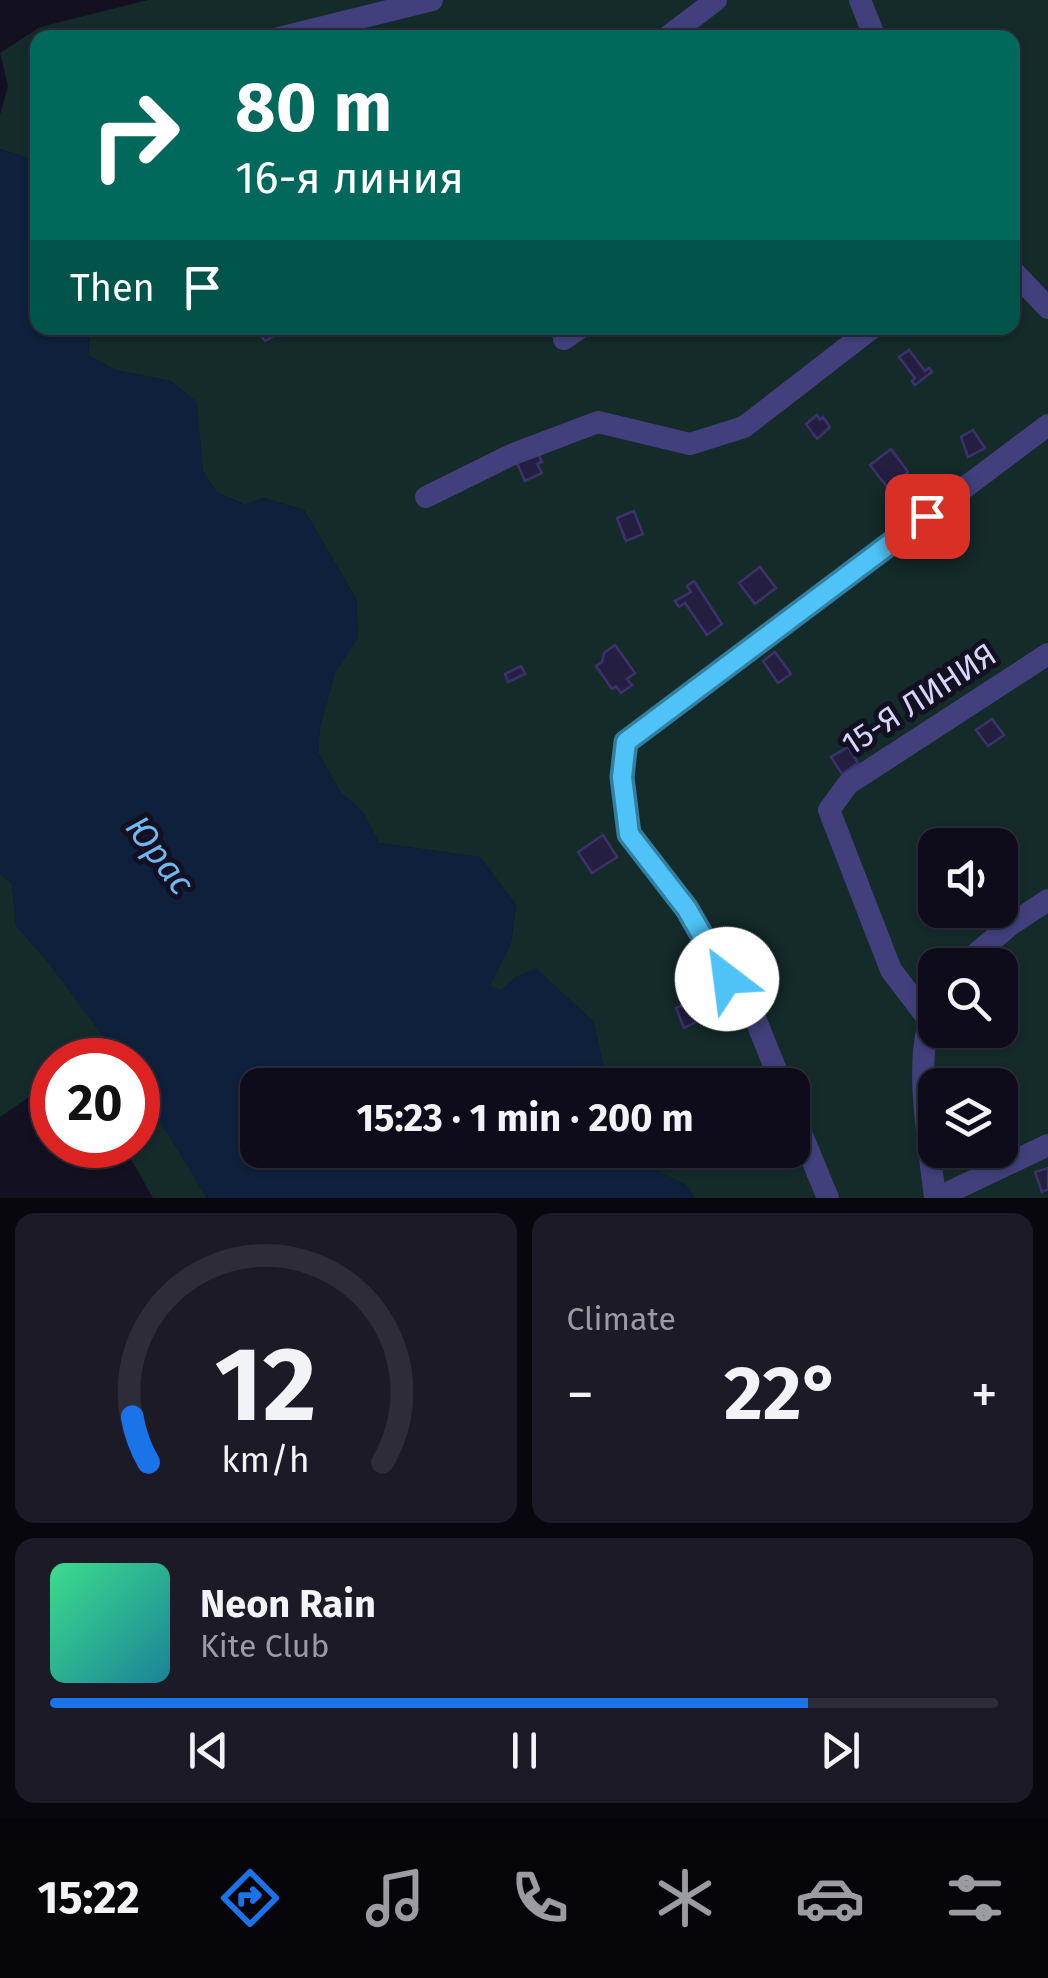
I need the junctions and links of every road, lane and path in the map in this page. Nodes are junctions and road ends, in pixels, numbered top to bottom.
1 (432, 0) edge
2 (716, 0) edge
3 (860, 0) edge
4 (310, 30) edge
5 (677, 30) edge
6 (872, 30) edge
7 (1020, 278) edge
8 (1048, 308) edge
9 (863, 335) edge
10 (1048, 426) edge
11 (426, 497) dead end
12 (1048, 654) edge
13 (1048, 900) edge
14 (984, 948) edge
15 (918, 1000) edge
16 (923, 1048) edge
17 (775, 1068) edge
18 (1048, 1146) edge
19 (810, 1154) edge
20 (828, 1198) edge
21 (936, 1198) edge

1 - 4 street
2 - 5 street
3 - 6 street
7 - 8 street
9 - 11 street
10 - 17 street
12 - 15 street, 15-Я ЛИНИЯ
13 - 14 street
16 - 21 street
18 - 21 street
19 - 20 street

